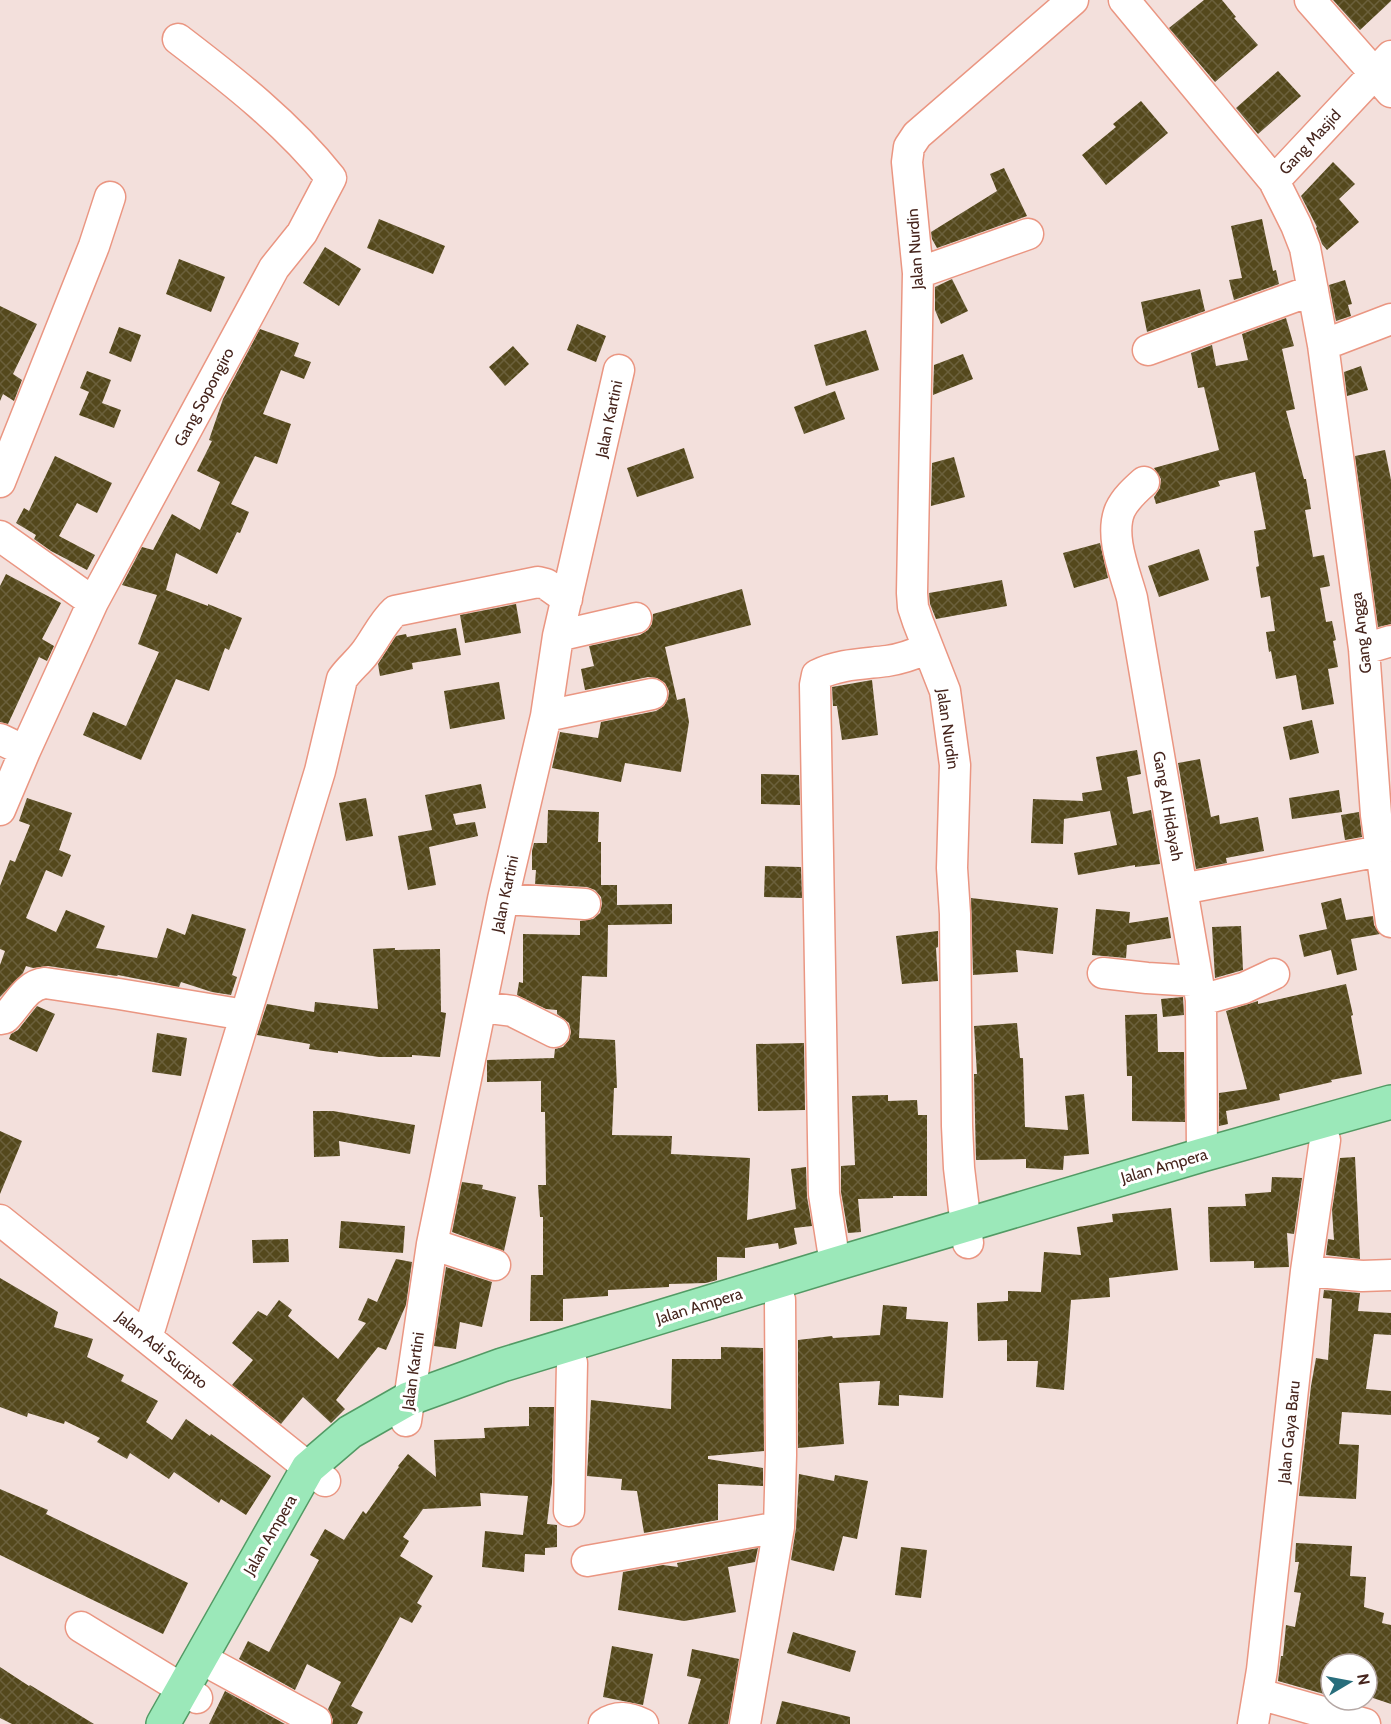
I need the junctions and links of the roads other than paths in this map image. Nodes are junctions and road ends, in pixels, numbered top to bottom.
1 (1073, 0) edge
2 (1124, 0) edge
3 (1310, 0) edge
4 (178, 39) dead end
5 (1385, 73) edge
6 (1274, 181) junction
7 (110, 198) dead end
8 (1028, 234) dead end
9 (918, 273) junction
10 (1313, 290) junction
11 (1391, 319) edge
12 (1323, 345) junction
13 (1148, 350) dead end
14 (619, 370) dead end
15 (0, 482) edge
16 (1144, 482) dead end
17 (0, 536) edge
18 (567, 600) junction
19 (93, 602) junction
20 (636, 618) dead end
21 (558, 636) junction
22 (1377, 645) edge
23 (928, 648) junction
24 (652, 694) dead end
25 (546, 716) junction
26 (12, 745) edge
27 (0, 810) edge
28 (1380, 851) junction
29 (1182, 890) junction
30 (503, 899) junction
31 (585, 904) dead end
32 (1391, 922) edge
33 (1103, 973) dead end
34 (1274, 974) dead end
35 (1199, 990) junction
36 (482, 1007) junction
37 (245, 1016) junction
38 (0, 1019) edge
39 (554, 1032) dead end
40 (1391, 1102) edge
41 (1391, 1121) edge
42 (1325, 1140) junction
43 (1202, 1155) junction
44 (0, 1220) edge
45 (966, 1234) junction
46 (432, 1244) junction
47 (835, 1264) junction
48 (495, 1265) dead end
49 (1306, 1271) junction
50 (1391, 1275) edge
51 (780, 1300) junction
52 (147, 1338) junction
53 (572, 1363) junction
54 (407, 1410) junction
55 (316, 1474) junction
56 (569, 1511) dead end
57 (779, 1527) junction
58 (587, 1561) dead end
59 (81, 1627) dead end
60 (207, 1663) junction
61 (1259, 1694) junction
62 (187, 1704) edge
63 (316, 1721) dead end
64 (163, 1724) edge
65 (604, 1724) edge
66 (643, 1724) edge
67 (745, 1724) edge
68 (1253, 1724) edge
69 (1365, 1724) edge

1 - 9 street, Jalan Nurdin
2 - 6 street
3 - 5 street
4 - 19 street, Gang Sopongiro
5 - 6 street, Gang Masjid
6 - 10 street, Gang Masjid
7 - 15 street
8 - 9 street
9 - 23 street, Jalan Nurdin
10 - 12 street, Gang Masjid
10 - 13 street
11 - 12 street
12 - 22 street, Gang Angga
14 - 18 street, Jalan Kartini
16 - 29 street, Gang Al Hidayah
17 - 19 street
18 - 21 street, Jalan Kartini
18 - 37 street
19 - 26 street, Gang Sopongiro
20 - 21 street
21 - 25 street, Jalan Kartini
22 - 28 street, Gang Angga
23 - 45 street, Jalan Nurdin
23 - 47 street
24 - 25 street
25 - 30 street, Jalan Kartini
26 - 27 street, Gang Sopongiro
28 - 29 street
28 - 32 street, Gang Angga
29 - 35 street, Gang Al Hidayah
30 - 31 street
30 - 36 street, Jalan Kartini
33 - 35 street
34 - 35 street
35 - 43 street, Gang Al Hidayah
36 - 39 street
36 - 46 street, Jalan Kartini
37 - 38 street
37 - 52 street
40 - 43 main road, Jalan Ampera
41 - 42 main road, Jalan Ampera
42 - 45 main road, Jalan Ampera
42 - 49 street, Jalan Gaya Baru
43 - 45 main road, Jalan Ampera
44 - 52 street, Jalan Adi Sucipto
45 - 47 main road, Jalan Ampera
45 - 51 main road, Jalan Ampera
46 - 48 street
46 - 54 street, Jalan Kartini
47 - 54 main road, Jalan Ampera
49 - 50 street
49 - 61 street, Jalan Gaya Baru
51 - 53 main road, Jalan Ampera
51 - 57 street
52 - 55 street, Jalan Adi Sucipto
53 - 54 main road, Jalan Ampera
53 - 56 street
54 - 55 main road, Jalan Ampera
55 - 60 main road, Jalan Ampera
57 - 58 street
57 - 67 street
59 - 62 street
60 - 62 main road, Jalan Ampera
60 - 63 street
61 - 68 street, Jalan Gaya Baru
61 - 69 street
62 - 64 main road, Jalan Ampera
65 - 66 street

